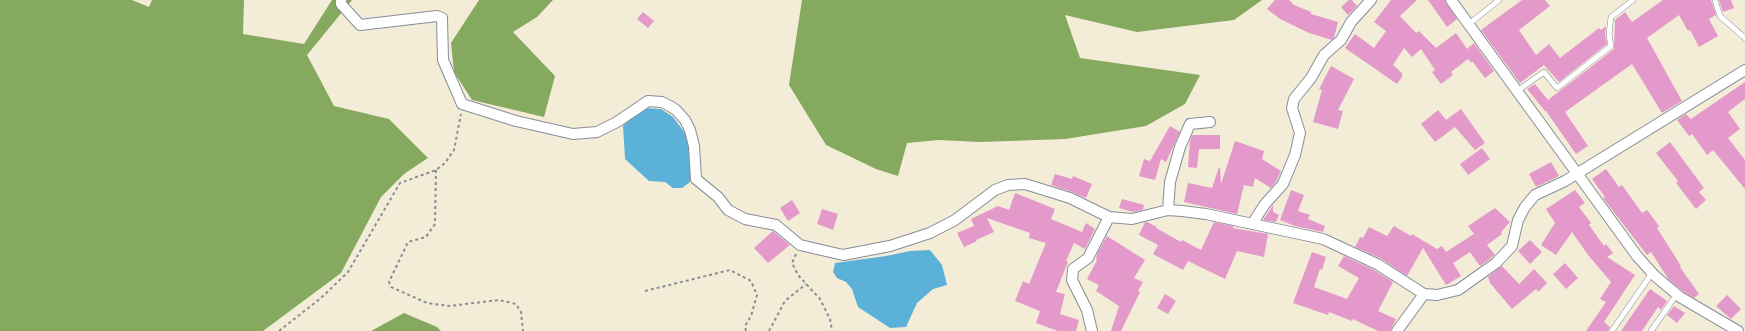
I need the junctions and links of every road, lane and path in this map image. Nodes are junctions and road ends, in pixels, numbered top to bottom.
1 (341, 0) edge
2 (1371, 0) edge
3 (1452, 0) edge
4 (1499, 0) edge
5 (1633, 0) edge
6 (1715, 0) edge
7 (1469, 24) junction
8 (1745, 38) edge
9 (1745, 70) edge
10 (1517, 91) junction
11 (462, 104) junction
12 (1210, 122) dead end
13 (436, 170) junction
14 (1576, 173) junction
15 (1168, 210) junction
16 (1109, 217) junction
17 (1252, 224) junction
18 (800, 245) junction
19 (1652, 273) junction
20 (806, 284) junction
21 (645, 291) dead end
22 (1424, 294) junction
23 (1677, 294) junction
24 (279, 331) edge
25 (522, 331) edge
26 (746, 331) edge
27 (769, 331) edge
28 (832, 331) edge
29 (1092, 331) edge
30 (1397, 331) edge
31 (1612, 331) edge
32 (1651, 331) edge
33 (1738, 331) edge

1 - 11 street
2 - 17 street
3 - 7 street
4 - 7 lane
5 - 10 lane
6 - 8 lane
7 - 10 street
9 - 14 street
10 - 14 street
11 - 13 path
11 - 18 street
12 - 15 street
13 - 24 path
13 - 25 path
14 - 19 street
14 - 22 street
15 - 16 street
15 - 17 street
16 - 18 street
16 - 29 street
17 - 22 street
18 - 20 path
19 - 23 street
19 - 31 lane
20 - 27 path
20 - 28 path
21 - 26 path
22 - 30 street
23 - 32 lane
23 - 33 street

